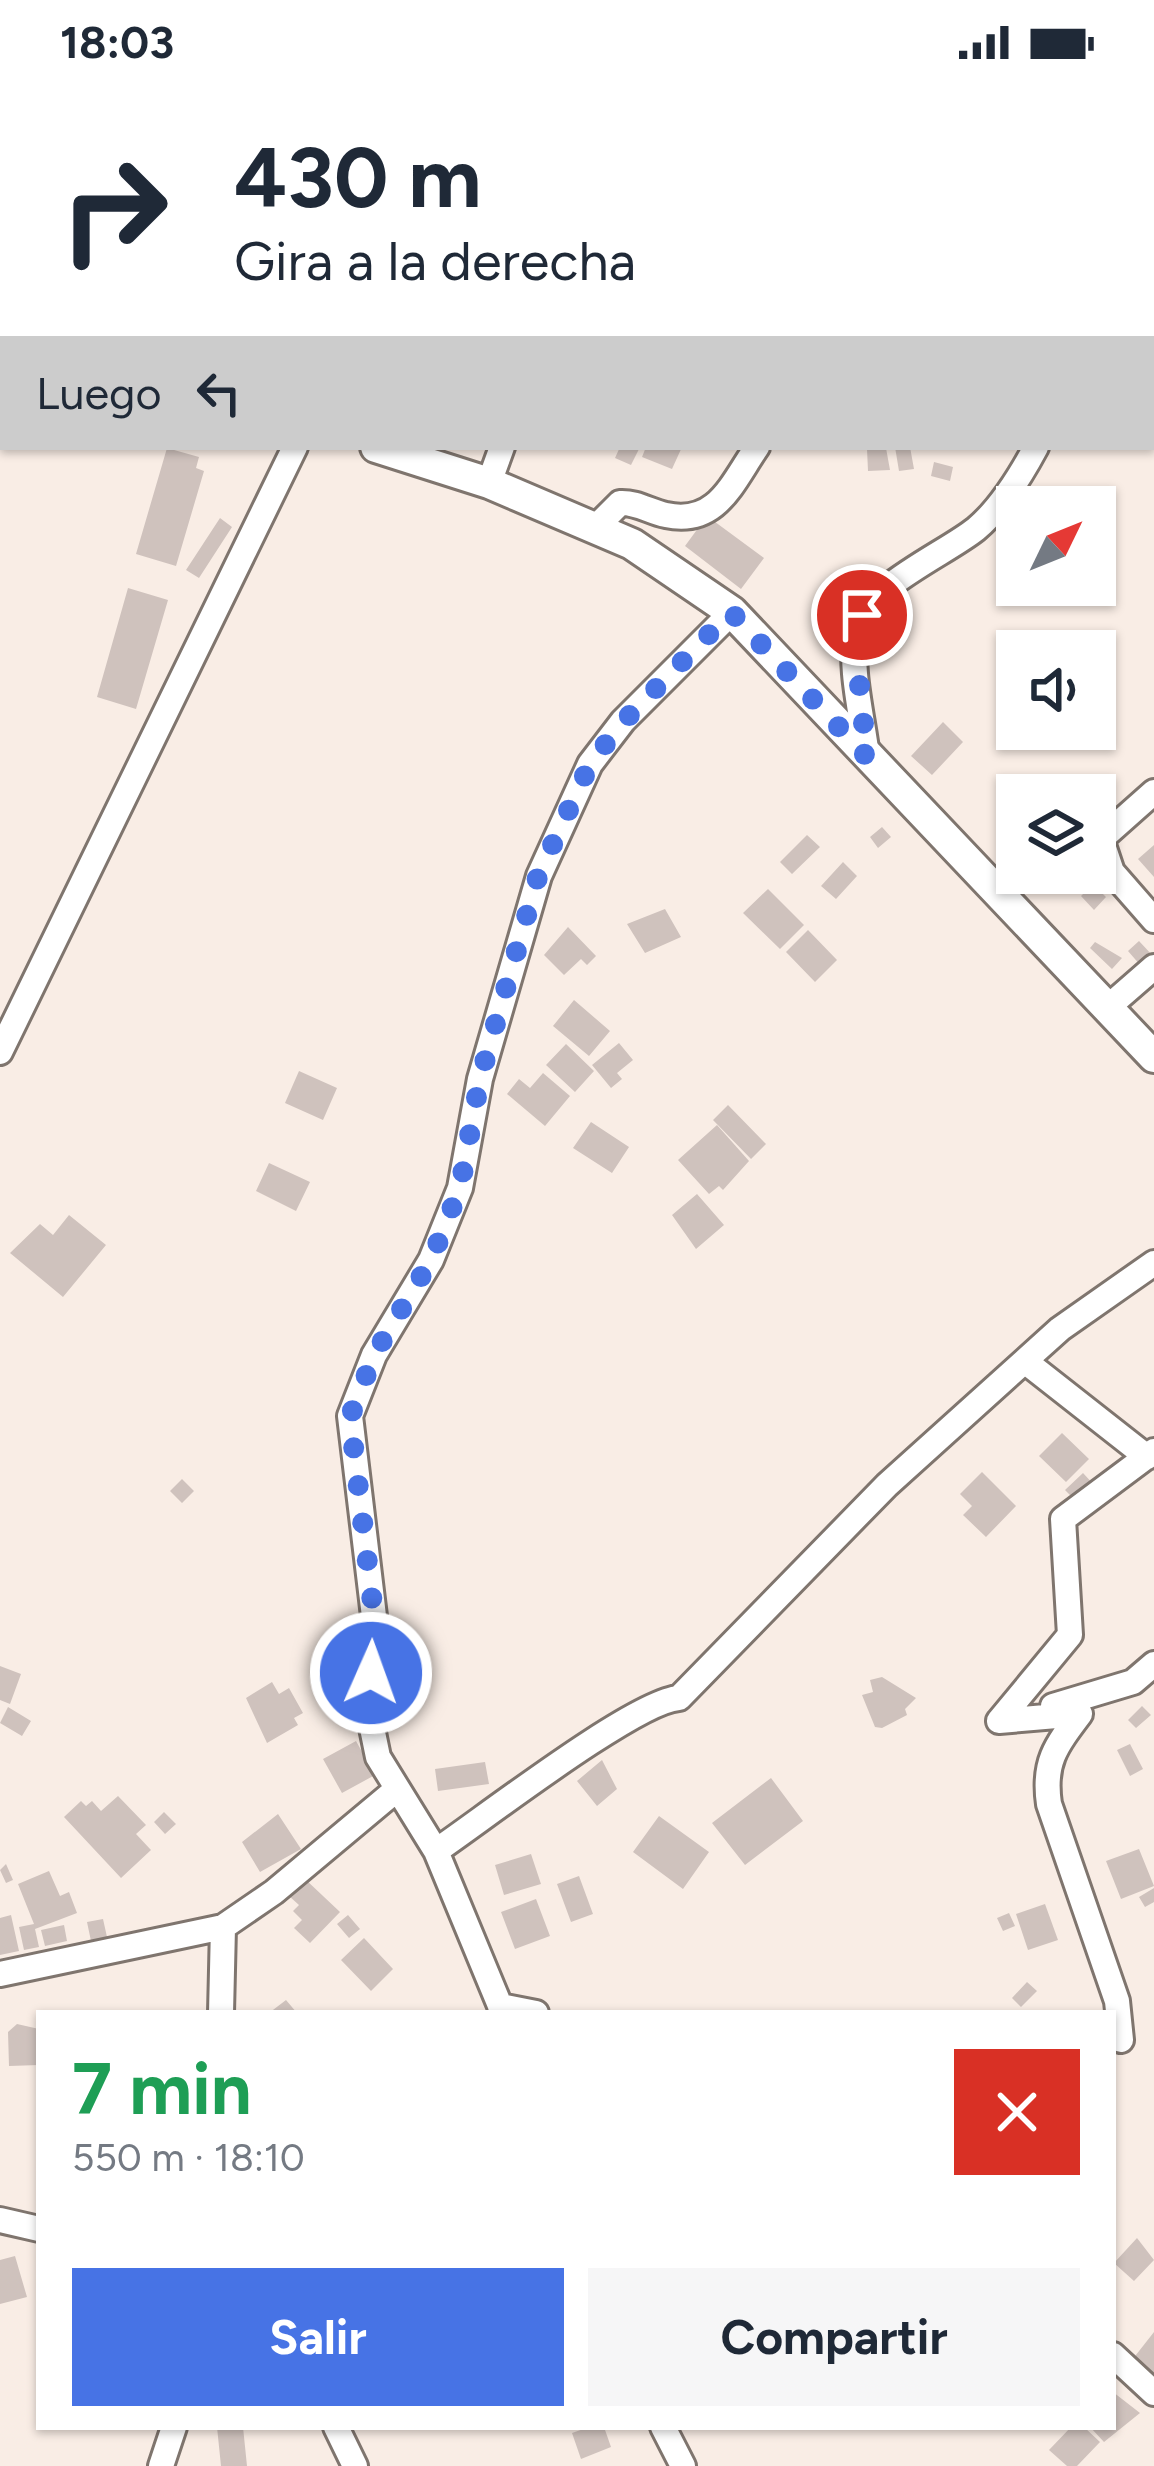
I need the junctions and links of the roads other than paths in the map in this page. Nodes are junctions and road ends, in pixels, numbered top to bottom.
1 (294, 450) edge
2 (385, 450) edge
3 (501, 450) edge
4 (755, 450) edge
5 (1034, 450) edge
6 (489, 483) junction
7 (595, 528) junction
8 (731, 612) junction
9 (867, 757) junction
10 (1154, 791) edge
11 (1154, 920) edge
12 (1154, 967) edge
13 (1107, 1008) junction
14 (0, 1052) edge
15 (1154, 1057) edge
16 (1154, 1263) edge
17 (1026, 1362) junction
18 (1150, 1454) edge
19 (1154, 1664) edge
20 (999, 1721) junction
21 (396, 1790) junction
22 (436, 1851) junction
23 (223, 1927) junction
24 (0, 1974) edge
25 (502, 2009) edge
26 (221, 2010) edge
27 (1120, 2040) dead end
28 (0, 2220) edge
29 (36, 2227) edge
30 (1116, 2359) edge
31 (1154, 2393) edge
32 (173, 2430) edge
33 (337, 2430) edge
34 (664, 2430) edge
35 (161, 2466) edge
36 (355, 2466) edge
37 (683, 2466) edge

1 - 14 street
2 - 6 main road
3 - 6 street
4 - 7 street
5 - 9 street
6 - 7 main road
7 - 8 main road
8 - 9 main road
8 - 21 street
9 - 13 main road
10 - 11 street
12 - 13 street
13 - 15 main road
16 - 17 street
17 - 18 street
17 - 22 street
18 - 20 street
19 - 20 street
20 - 27 street
21 - 22 street
21 - 23 street
22 - 25 street
23 - 24 street
23 - 26 street
28 - 29 street
30 - 31 street
32 - 35 street
33 - 36 street
34 - 37 street

